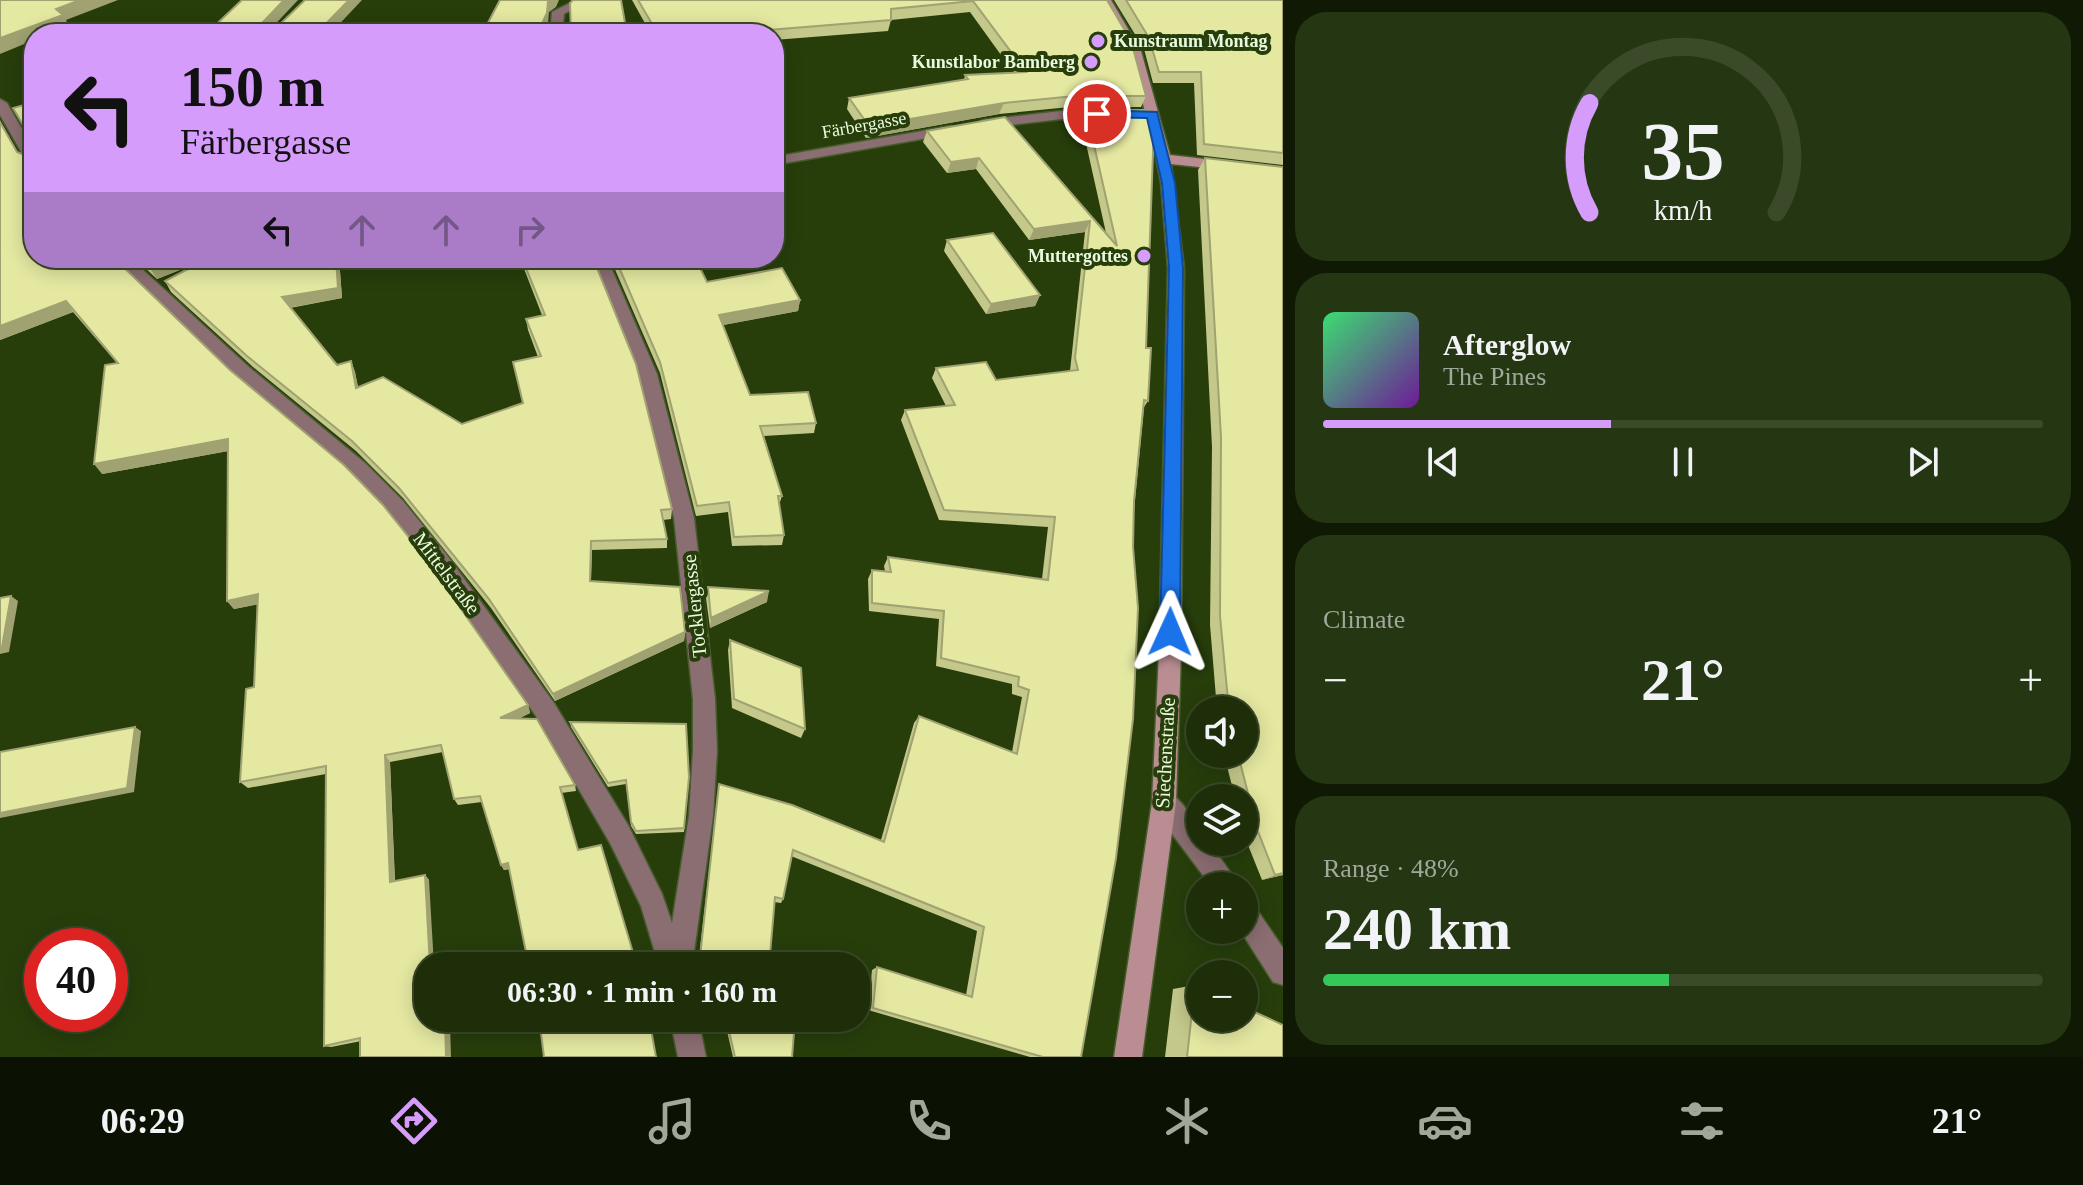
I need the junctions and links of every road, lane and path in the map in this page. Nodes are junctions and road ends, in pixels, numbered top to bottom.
1 (1105, 0) edge
2 (570, 7) edge
3 (557, 24) edge
4 (0, 103) edge
5 (1139, 114) junction
6 (24, 134) edge
7 (784, 159) edge
8 (1165, 159) junction
9 (1283, 172) edge
10 (130, 268) edge
11 (603, 268) edge
12 (175, 280) edge
13 (154, 291) junction
14 (1164, 802) junction
15 (1216, 872) edge
16 (1258, 934) edge
17 (668, 952) edge
18 (681, 952) edge
19 (1283, 972) edge
20 (687, 1032) edge
21 (692, 1057) edge
22 (1128, 1057) edge

1 - 5 street, Siechenstraße
2 - 3 street
4 - 6 street
5 - 7 street, Färbergasse
5 - 8 street, Siechenstraße
8 - 9 street
8 - 14 street, Siechenstraße
10 - 13 street, Mittelstraße
11 - 18 street, Tocklergasse
12 - 13 street
13 - 17 street, Mittelstraße
14 - 15 street
14 - 22 street, Siechenstraße
16 - 19 street
20 - 21 street

